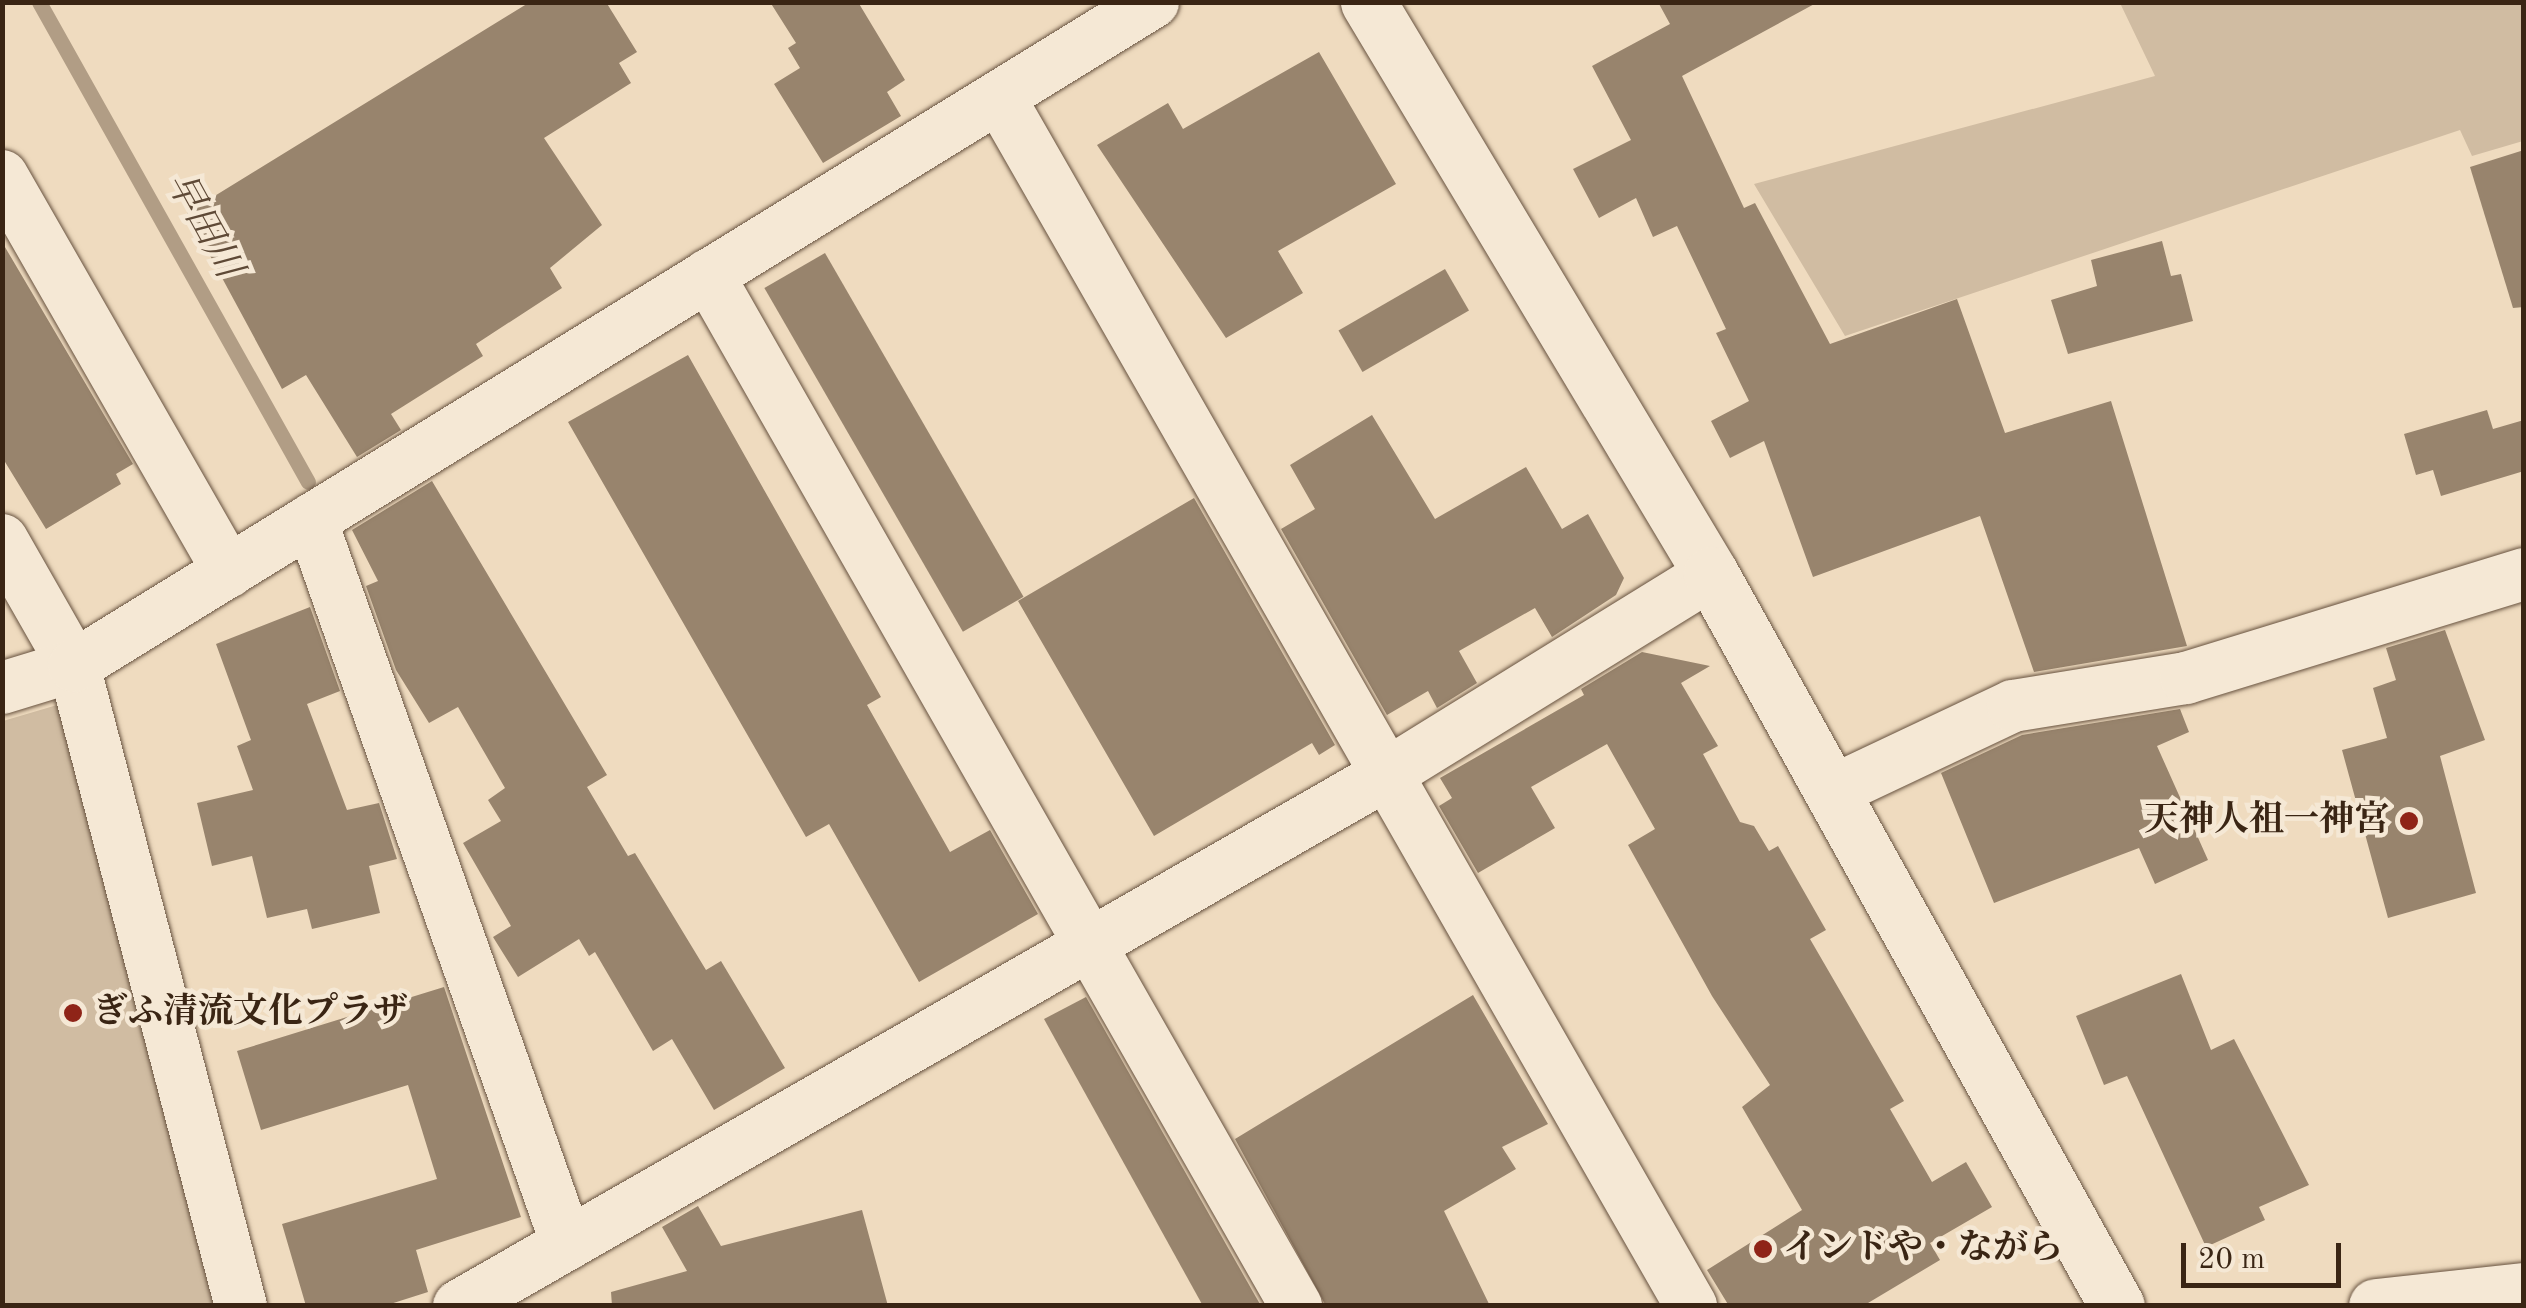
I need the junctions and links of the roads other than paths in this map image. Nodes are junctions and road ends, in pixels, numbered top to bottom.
1 (1153, 2) edge
2 (1368, 2) edge
3 (999, 97) junction
4 (2, 176) edge
5 (708, 275) junction
6 (311, 520) junction
7 (2, 540) edge
8 (229, 572) junction
9 (1712, 574) junction
10 (2524, 574) edge
11 (74, 666) junction
12 (2, 688) edge
13 (1387, 774) junction
14 (1831, 792) junction
15 (1094, 942) junction
16 (568, 1244) junction
17 (2524, 1290) edge
18 (241, 1306) edge
19 (459, 1306) edge
20 (1296, 1306) edge
21 (1690, 1306) edge
22 (2117, 1306) edge
23 (2376, 1306) edge

1 - 3 street
2 - 9 street
3 - 5 street
3 - 13 street
4 - 8 street
5 - 6 street
5 - 15 street
6 - 8 street
6 - 16 street
7 - 11 street
8 - 11 street
9 - 13 street
9 - 14 street
10 - 14 street
11 - 12 street
11 - 18 street
13 - 15 street
13 - 21 street
14 - 22 street
15 - 16 street
15 - 20 street
16 - 19 street
17 - 23 street

